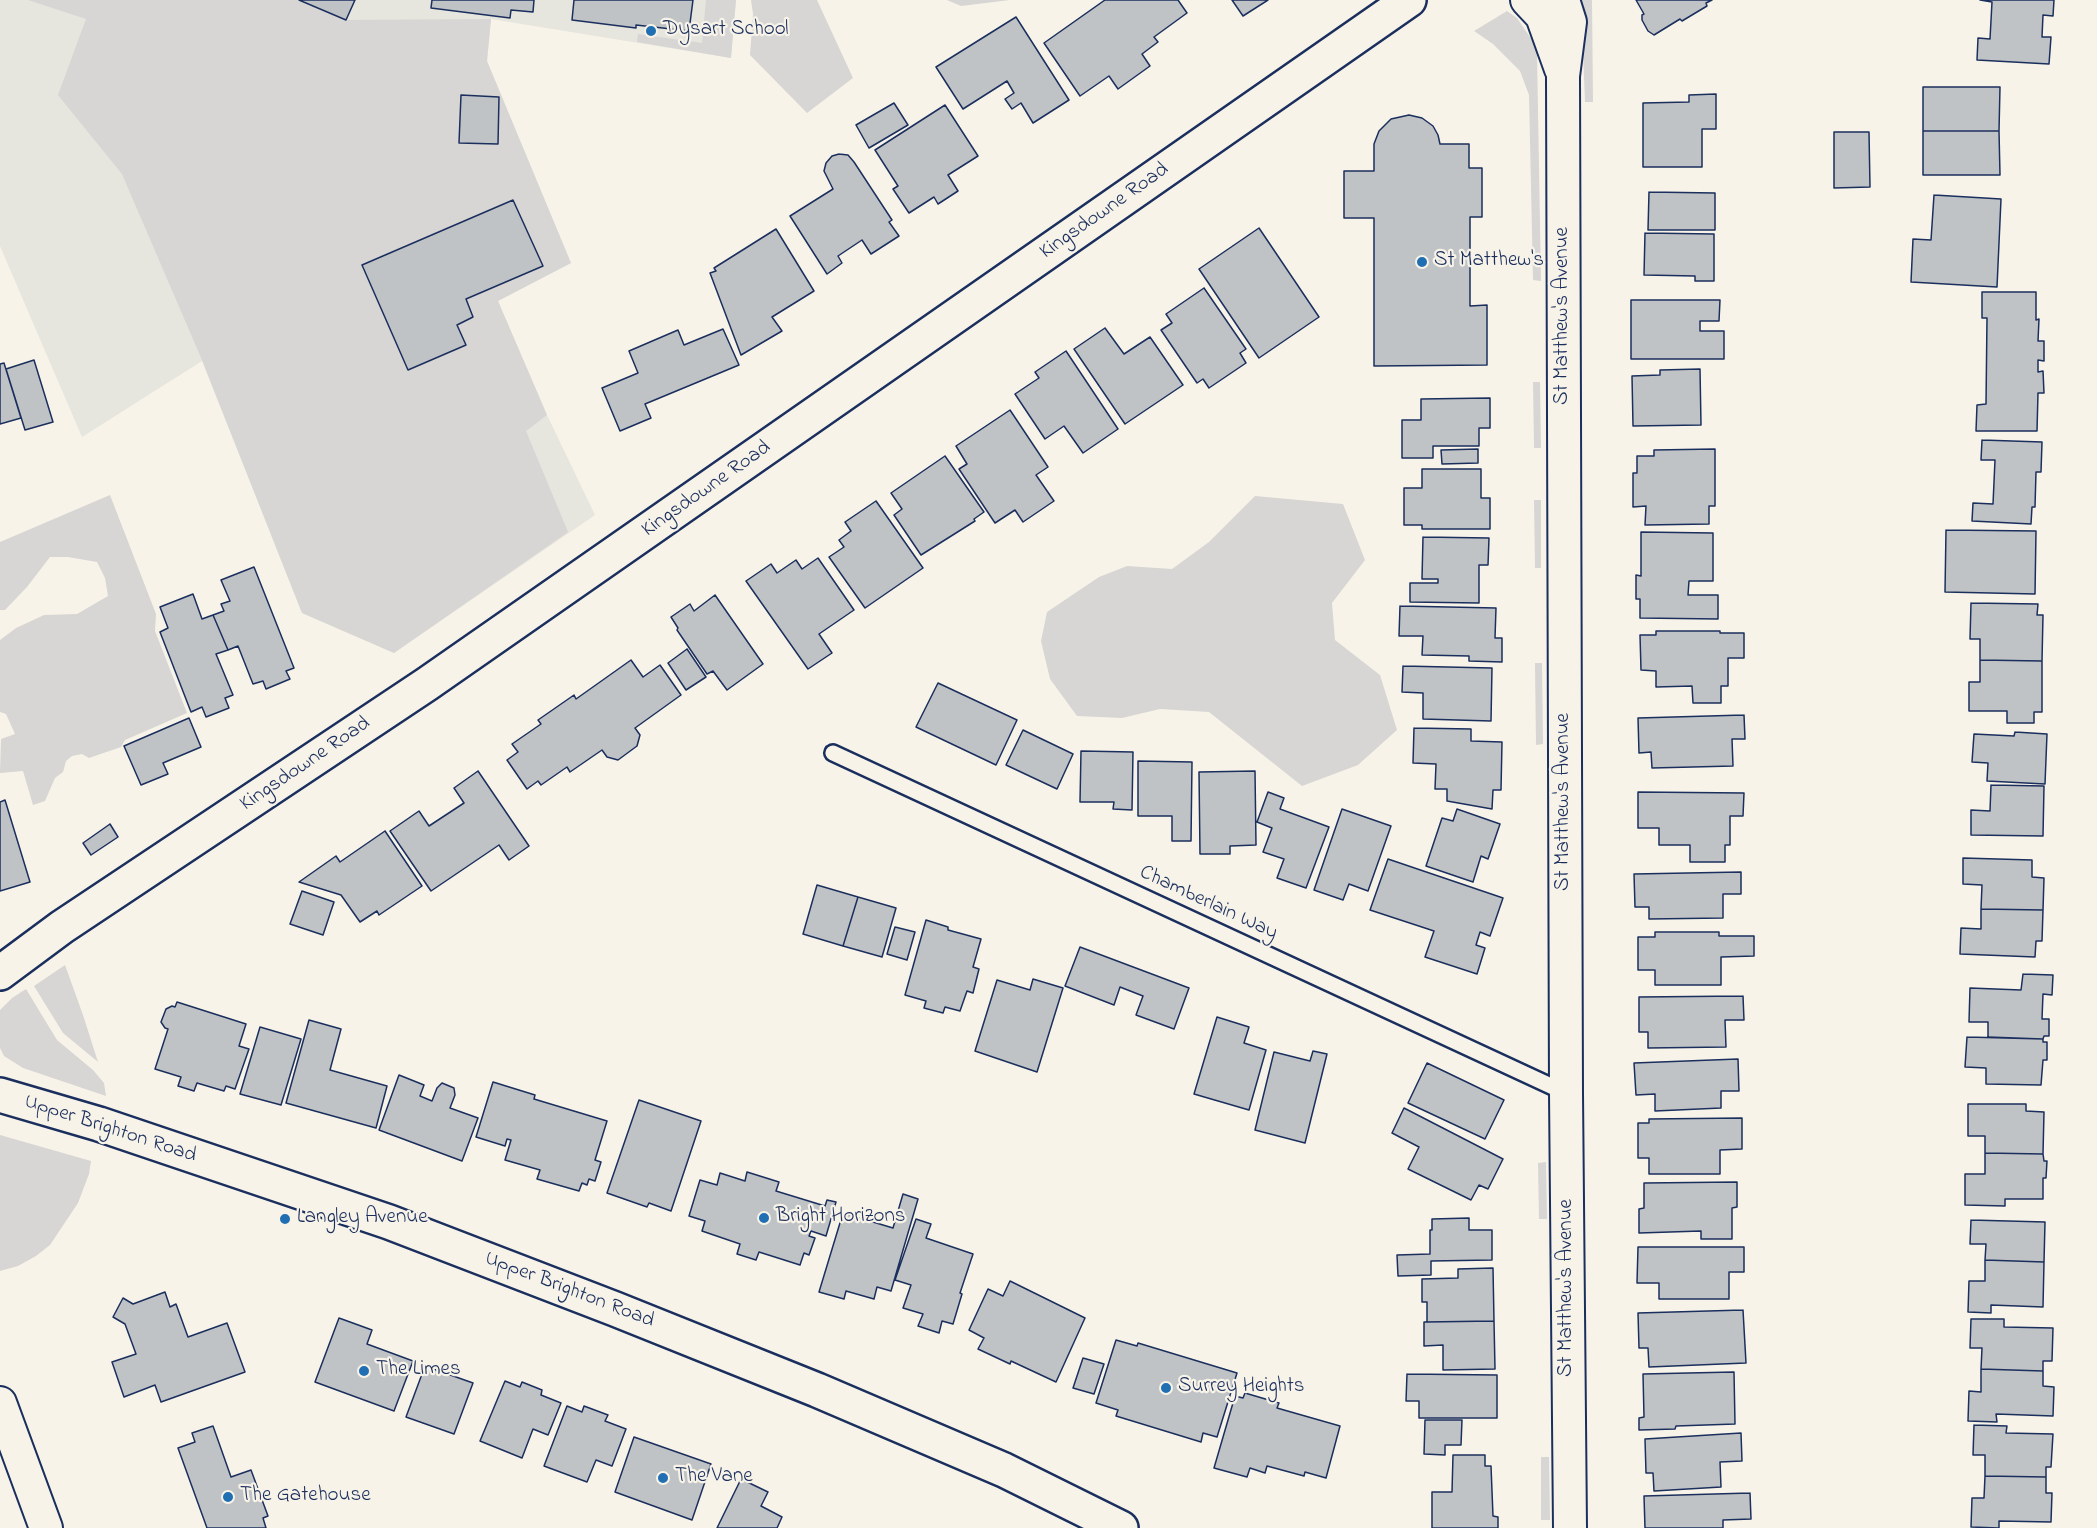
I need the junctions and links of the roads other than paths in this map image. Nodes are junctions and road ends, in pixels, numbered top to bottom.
1 (1409, 0) edge
2 (1527, 0) edge
3 (1563, 0) edge
4 (1563, 76) junction
5 (833, 753) dead end
6 (0, 973) edge
7 (1566, 1093) junction
8 (0, 1095) edge
9 (0, 1403) edge
10 (45, 1528) edge
11 (1121, 1528) edge
12 (1570, 1528) edge

1 - 6 main road, Kingsdowne Road
2 - 4 street
3 - 4 street
4 - 7 street, St Matthew's Avenue
5 - 7 lane, Chamberlain Way
7 - 12 street, St Matthew's Avenue
8 - 11 main road, Upper Brighton Road
9 - 10 street

